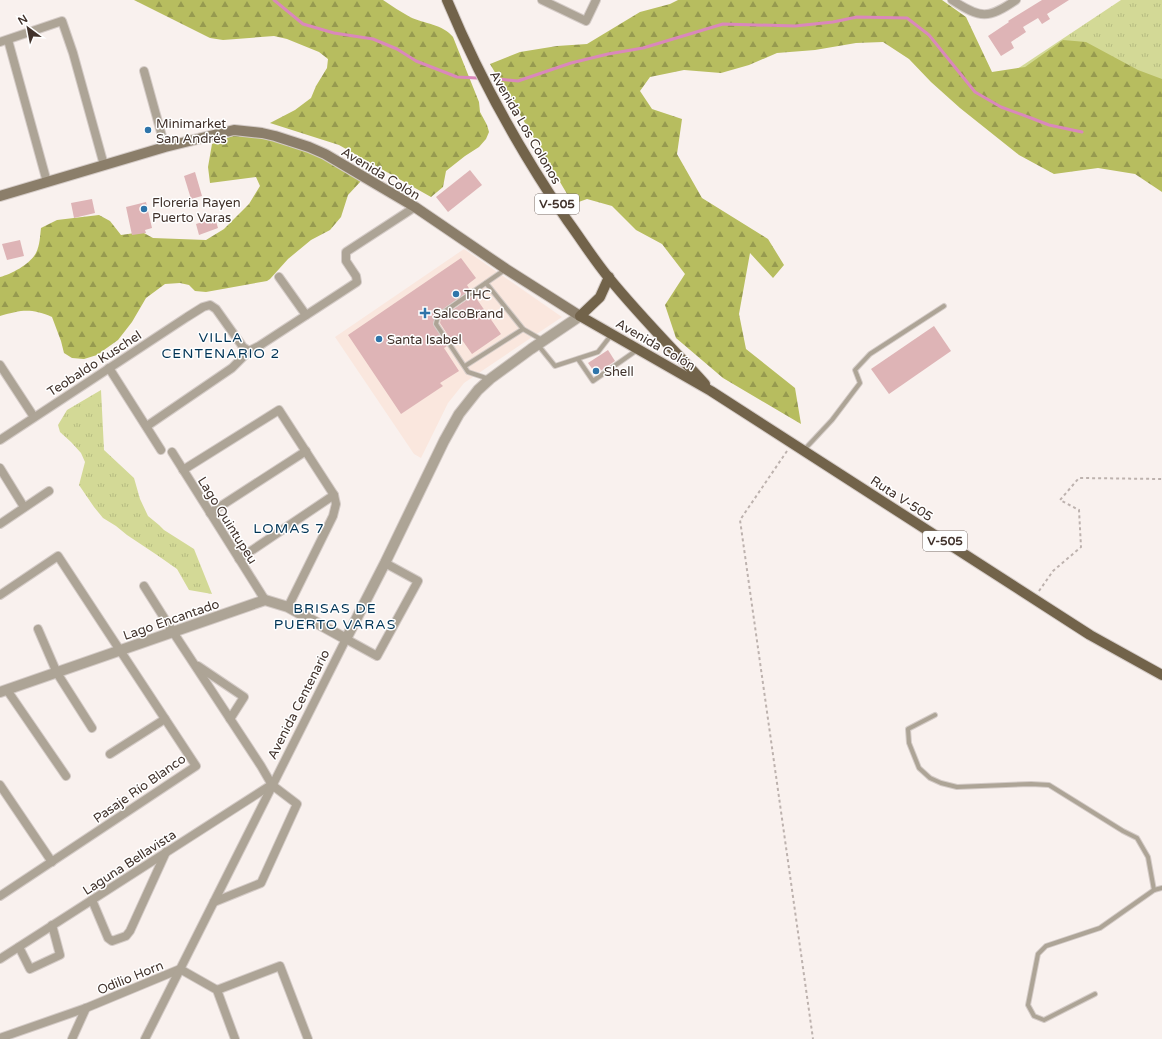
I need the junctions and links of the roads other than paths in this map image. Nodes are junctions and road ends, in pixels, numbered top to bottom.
1 (447, 0) edge
2 (542, 0) edge
3 (596, 0) edge
4 (952, 0) edge
5 (1016, 0) edge
6 (4, 41) edge
7 (144, 71) dead end
8 (165, 147) junction
9 (104, 165) junction
10 (47, 182) junction
11 (0, 196) edge
12 (415, 207) junction
13 (506, 269) junction
14 (279, 277) dead end
15 (609, 278) junction
16 (486, 283) junction
17 (944, 306) dead end
18 (306, 315) junction
19 (580, 316) junction
20 (523, 329) junction
21 (612, 334) junction
22 (541, 343) junction
23 (638, 349) junction
24 (249, 351) junction
25 (578, 359) junction
26 (0, 365) edge
27 (465, 366) junction
28 (109, 368) junction
29 (490, 379) junction
30 (712, 391) junction
31 (34, 417) junction
32 (147, 426) junction
33 (0, 440) edge
34 (161, 450) dead end
35 (803, 450) junction
36 (306, 451) junction
37 (172, 452) dead end
38 (0, 468) edge
39 (183, 470) junction
40 (48, 491) dead end
41 (334, 495) junction
42 (24, 507) junction
43 (210, 513) junction
44 (0, 524) edge
45 (239, 559) junction
46 (384, 563) junction
47 (144, 586) dead end
48 (0, 595) edge
49 (264, 600) junction
50 (288, 607) junction
51 (38, 630) dead end
52 (173, 632) junction
53 (346, 639) junction
54 (120, 651) junction
55 (194, 664) junction
56 (57, 673) junction
57 (1162, 675) edge
58 (2, 690) edge
59 (935, 715) dead end
60 (230, 718) junction
61 (165, 719) junction
62 (92, 728) dead end
63 (110, 754) dead end
64 (66, 776) dead end
65 (272, 784) junction
66 (0, 785) edge
67 (166, 852) junction
68 (52, 862) junction
69 (1162, 888) edge
70 (1154, 890) junction
71 (0, 896) edge
72 (92, 900) junction
73 (214, 902) junction
74 (52, 925) junction
75 (19, 947) junction
76 (0, 960) edge
77 (180, 970) junction
78 (217, 990) junction
79 (1095, 994) dead end
80 (86, 1008) junction
81 (146, 1036) edge
82 (0, 1038) edge
83 (72, 1039) edge
84 (155, 1039) edge
85 (235, 1039) edge
86 (308, 1039) edge

1 - 15 main road, Avenida Los Colonos / V-505
2 - 3 street
4 - 5 street
6 - 9 street
6 - 10 street
7 - 8 street
8 - 9 main road, Avenida Colón
8 - 12 main road, Avenida Colón
9 - 10 main road, Avenida Colón
10 - 11 main road, Avenida Colón
12 - 13 main road, Avenida Colón
12 - 18 street
13 - 16 lane
13 - 19 main road, Avenida Colón
14 - 18 street
15 - 19 main road
15 - 30 main road, Avenida Los Colonos
16 - 20 lane
16 - 27 lane
17 - 35 lane
18 - 24 street
19 - 21 main road, Avenida Colón / V-505
19 - 22 street, Avenida Centenario
20 - 22 lane
20 - 27 lane
21 - 23 main road, Avenida Colón / V-505
21 - 25 lane
22 - 25 lane
22 - 29 street, Avenida Centenario
23 - 25 lane
23 - 30 main road, Avenida Colón / V-505
24 - 28 street, Teobaldo Kuschel
24 - 32 street
26 - 31 street
27 - 29 lane
28 - 31 street, Teobaldo Kuschel
28 - 32 street
29 - 46 street, Avenida Centenario
30 - 35 main road, Ruta V-505 / V-505
31 - 33 street, Teobaldo Kuschel
32 - 34 street
35 - 57 main road, Ruta V-505 / V-505
36 - 39 street
36 - 41 street
36 - 43 street
37 - 39 street, Lago Quintupeu
38 - 42 street
39 - 43 street, Lago Quintupeu
40 - 42 street
41 - 45 street
41 - 50 street
42 - 44 street
43 - 45 street, Lago Quintupeu
45 - 49 street, Lago Quintupeu
46 - 53 street, Avenida Centenario
46 - 53 street
47 - 52 street
48 - 54 street
49 - 50 street
49 - 52 street, Lago Encantado
50 - 53 street
51 - 56 street
52 - 54 street, Lago Encantado
52 - 55 street
53 - 65 street, Avenida Centenario
54 - 56 street, Lago Encantado
54 - 61 street
55 - 60 street
55 - 60 street
56 - 58 street, Lago Encantado
56 - 62 street
58 - 64 street
59 - 70 lane
60 - 65 street
61 - 63 street
61 - 68 street, Pasaje Río Blanco
65 - 67 street, Laguna Bellavista
65 - 73 street, Avenida Centenario
65 - 73 street
66 - 68 street
67 - 72 street, Laguna Bellavista
67 - 72 street
68 - 71 street
69 - 70 lane
70 - 79 lane
72 - 74 street, Laguna Bellavista
73 - 77 street, Avenida Centenario
74 - 75 street, Laguna Bellavista
74 - 75 street
75 - 76 street, Laguna Bellavista
77 - 78 street, Odilio Horn
77 - 80 street, Odilio Horn
77 - 81 street, Avenida Centenario
78 - 85 street
78 - 86 street
80 - 82 street, Odilio Horn
80 - 83 street
81 - 84 street

